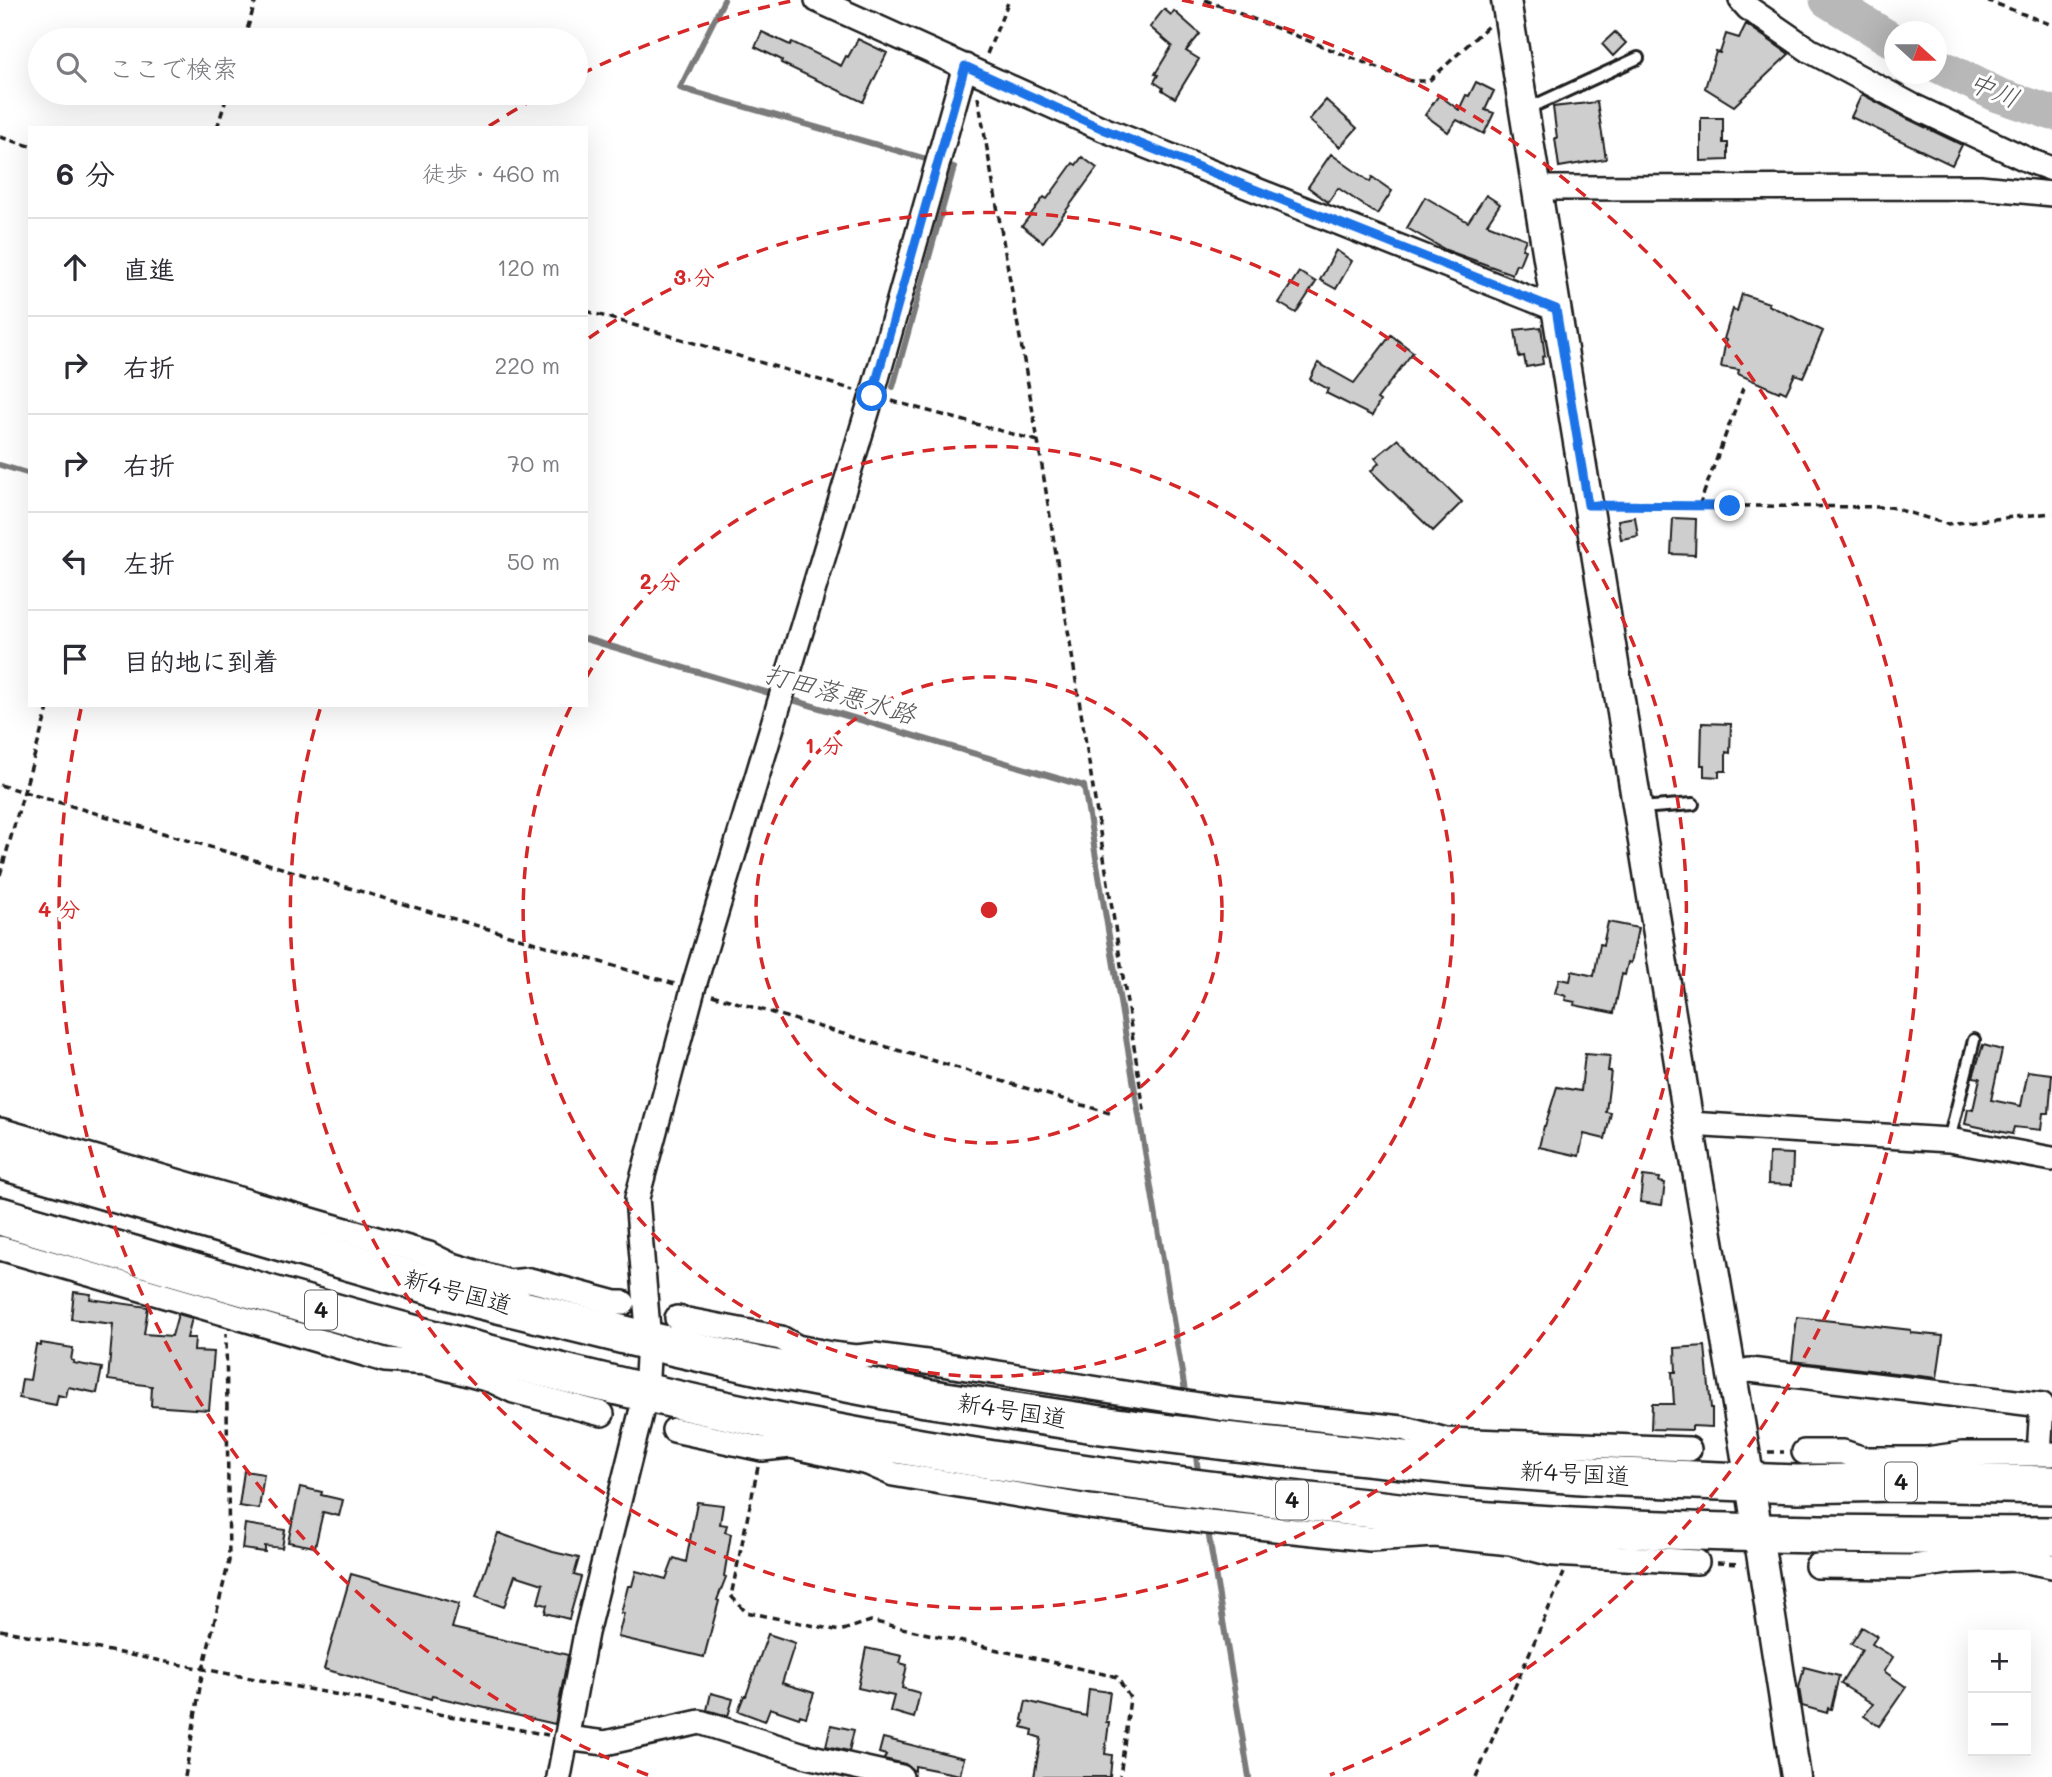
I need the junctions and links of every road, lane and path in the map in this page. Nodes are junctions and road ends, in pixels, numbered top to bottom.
1 (256, 0) edge
2 (817, 0) edge
3 (1009, 0) edge
4 (1205, 0) edge
5 (1741, 0) edge
6 (1986, 0) edge
7 (1507, 4) edge
8 (2052, 25) edge
9 (248, 28) edge
10 (1639, 58) dead end
11 (972, 69) junction
12 (224, 105) edge
13 (1525, 110) junction
14 (218, 126) edge
15 (0, 137) edge
16 (28, 145) edge
17 (2052, 169) edge
18 (1537, 188) junction
19 (2052, 194) edge
20 (1556, 309) junction
21 (588, 312) edge
22 (1743, 387) dead end
23 (872, 396) junction
24 (1038, 441) junction
25 (1588, 505) junction
26 (1699, 506) junction
27 (2052, 513) edge
28 (48, 707) edge
29 (0, 785) edge
30 (24, 792) junction
31 (1693, 804) dead end
32 (1637, 808) junction
33 (0, 875) edge
34 (693, 989) junction
35 (1974, 1040) dead end
36 (1113, 1114) dead end
37 (1145, 1116) dead end
38 (1689, 1124) junction
39 (0, 1130) edge
40 (1949, 1140) junction
41 (2052, 1159) edge
42 (0, 1160) edge
43 (0, 1216) edge
44 (0, 1248) edge
45 (481, 1287) junction
46 (623, 1303) dead end
47 (226, 1314) junction
48 (677, 1318) dead end
49 (649, 1341) junction
50 (464, 1361) junction
51 (829, 1367) junction
52 (1732, 1374) junction
53 (646, 1393) junction
54 (603, 1414) dead end
55 (674, 1430) dead end
56 (827, 1442) junction
57 (761, 1449) junction
58 (1689, 1449) dead end
59 (1804, 1452) dead end
60 (1471, 1454) junction
61 (2048, 1464) edge
62 (1896, 1471) junction
63 (1750, 1482) junction
64 (1473, 1529) junction
65 (2052, 1536) edge
66 (1985, 1548) junction
67 (1751, 1549) junction
68 (1571, 1555) junction
69 (1697, 1562) joint
70 (1817, 1566) dead end
71 (2052, 1566) edge
72 (0, 1630) edge
73 (203, 1669) junction
74 (566, 1738) junction
75 (185, 1777) edge
76 (559, 1777) edge
77 (901, 1777) edge
78 (1120, 1777) edge
79 (1476, 1777) edge
80 (1796, 1777) edge

1 - 9 path
2 - 11 street
3 - 11 path
4 - 7 path
5 - 17 street
6 - 8 path
7 - 13 street
10 - 13 lane
11 - 20 street
11 - 23 street
11 - 24 path
12 - 14 path
13 - 18 street
15 - 16 path
18 - 19 street
18 - 20 street
20 - 25 street
21 - 23 path
22 - 26 path
23 - 24 path
23 - 34 street
24 - 37 path
25 - 26 path
25 - 32 street
26 - 27 path
28 - 30 path
29 - 30 path
30 - 33 path
30 - 34 path
31 - 32 lane
32 - 38 street
34 - 36 path
34 - 49 street
35 - 40 lane
38 - 40 street
38 - 52 street
39 - 45 street
40 - 41 street
42 - 45 highway, 新4号国道 / 4
43 - 50 highway, 新4号国道 / 4
44 - 47 street
45 - 46 street
45 - 49 highway, 新4号国道 / 4
47 - 50 street
47 - 73 path
48 - 51 street
49 - 51 highway, 新4号国道 / 4
49 - 53 street
50 - 53 highway, 新4号国道 / 4
50 - 54 street
51 - 60 highway, 新4号国道 / 4
52 - 61 street
52 - 63 street
53 - 56 highway, 新4号国道 / 4
53 - 74 street
55 - 57 street
56 - 57 street
56 - 64 highway, 新4号国道 / 4
57 - 78 path
58 - 60 street
59 - 62 street
60 - 63 highway, 新4号国道 / 4
61 - 62 highway, 新4号国道 / 4
62 - 63 highway, 新4号国道 / 4
63 - 67 street
64 - 67 highway, 新4号国道 / 4
64 - 68 street
65 - 66 highway, 新4号国道 / 4
66 - 67 highway, 新4号国道 / 4
66 - 70 street
66 - 71 street
67 - 69 path
67 - 80 street
68 - 69 street
68 - 79 path
72 - 73 path
73 - 74 path
73 - 75 path
74 - 76 street
74 - 77 street

